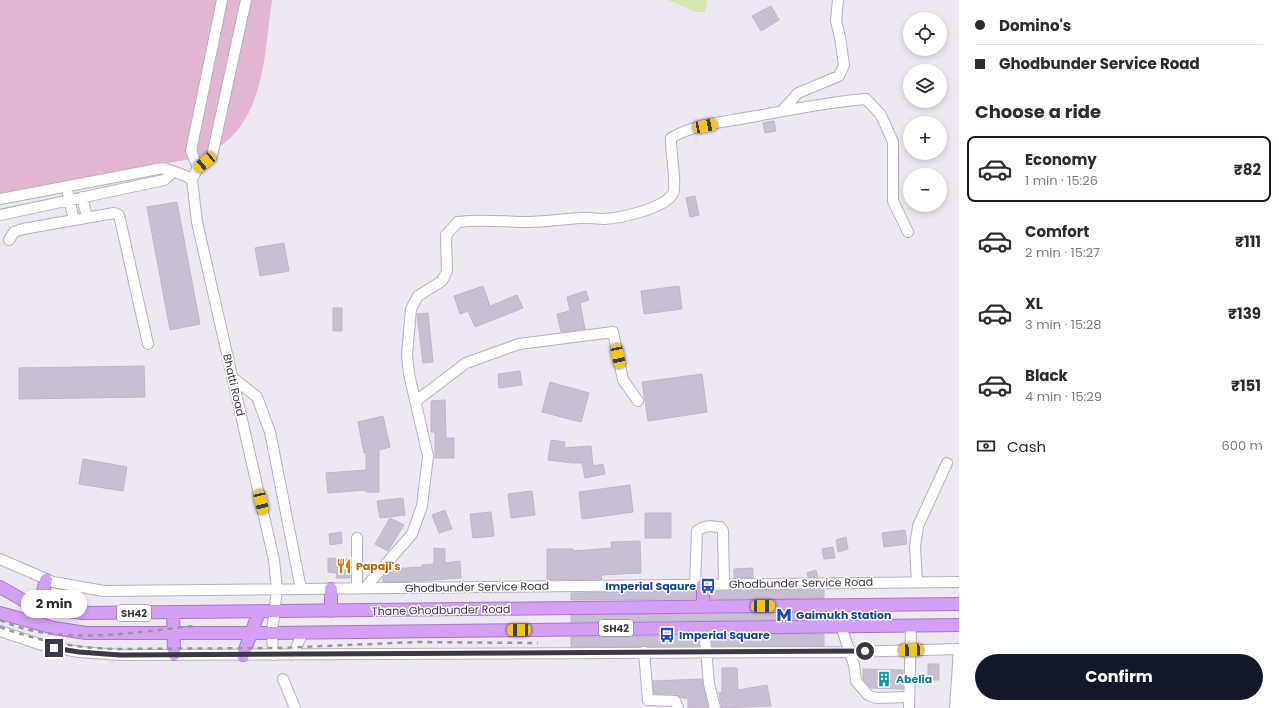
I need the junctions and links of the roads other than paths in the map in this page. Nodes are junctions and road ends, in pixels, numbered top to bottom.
1 (222, 0) edge
2 (246, 0) edge
3 (838, 0) edge
4 (782, 111) junction
5 (198, 168) junction
6 (172, 172) junction
7 (192, 180) junction
8 (66, 187) junction
9 (21, 195) junction
10 (82, 197) junction
11 (0, 199) edge
12 (69, 200) junction
13 (24, 210) junction
14 (0, 214) edge
15 (87, 217) junction
16 (74, 220) junction
17 (908, 232) dead end
18 (9, 240) dead end
19 (148, 344) dead end
20 (233, 378) junction
21 (416, 401) junction
22 (638, 401) dead end
23 (947, 463) dead end
24 (357, 538) dead end
25 (0, 559) edge
26 (46, 580) junction
27 (917, 582) junction
28 (959, 582) edge
29 (724, 584) junction
30 (699, 585) junction
31 (0, 587) edge
32 (277, 589) junction
33 (301, 589) junction
34 (331, 589) junction
35 (361, 589) junction
36 (959, 604) edge
37 (39, 607) junction
38 (703, 607) junction
39 (331, 611) junction
40 (173, 612) junction
41 (258, 612) junction
42 (274, 612) junction
43 (2, 616) edge
44 (912, 625) junction
45 (959, 625) edge
46 (841, 626) junction
47 (704, 627) junction
48 (0, 630) edge
49 (173, 632) junction
50 (303, 632) junction
51 (251, 633) junction
52 (272, 633) junction
53 (959, 649) edge
54 (911, 650) junction
55 (644, 652) junction
56 (706, 652) junction
57 (849, 652) junction
58 (174, 654) junction
59 (243, 655) junction
60 (273, 655) junction
61 (293, 655) junction
62 (283, 679) dead end
63 (909, 698) junction
64 (295, 708) edge
65 (678, 708) edge
66 (715, 708) edge
67 (909, 708) edge
68 (955, 708) edge

1 - 5 street
2 - 5 street
3 - 4 street
4 - 17 street
4 - 21 street
5 - 7 street
6 - 7 street
6 - 8 street
6 - 10 street
7 - 20 street, Bhatti Road
8 - 9 street
8 - 12 street
9 - 11 street
9 - 13 street
10 - 12 street
10 - 15 street
12 - 13 street
12 - 16 street
13 - 14 street
15 - 16 street
15 - 19 street
16 - 18 street
20 - 32 street, Bhatti Road
20 - 33 street
21 - 22 street
21 - 35 street
23 - 27 street
24 - 35 street
25 - 26 street, Ghodbunder Service Road
26 - 32 street, Ghodbunder Service Road
26 - 37 main road
27 - 28 street, Ghodbunder Service Road
27 - 29 street, Ghodbunder Service Road
29 - 30 street, Ghodbunder Service Road
29 - 30 street
30 - 35 street, Ghodbunder Service Road
30 - 38 main road
31 - 37 main road, Thane Ghodbunder Road / SH42
32 - 33 street, Ghodbunder Service Road
32 - 42 street, Bhatti Road
33 - 34 street, Ghodbunder Service Road
34 - 35 street, Ghodbunder Service Road
34 - 39 main road
36 - 38 main road, Thane Ghodbunder Road / SH42
37 - 40 main road, Thane Ghodbunder Road / SH42
38 - 39 main road, Thane Ghodbunder Road / SH42
39 - 42 main road, Thane Ghodbunder Road / SH42
40 - 41 main road, Thane Ghodbunder Road / SH42
40 - 49 main road
41 - 42 main road, Thane Ghodbunder Road / SH42
41 - 51 main road
42 - 52 street, Bhatti Road
43 - 49 main road, Thane Ghodbunder Road / SH42
44 - 45 main road, Thane Ghodbunder Road / SH42
44 - 46 main road, Thane Ghodbunder Road / SH42
44 - 54 street
46 - 47 main road, Thane Ghodbunder Road / SH42
46 - 57 street
47 - 50 main road, Thane Ghodbunder Road / SH42
47 - 56 street
48 - 58 street
49 - 51 main road, Thane Ghodbunder Road / SH42
49 - 58 main road
50 - 52 main road, Thane Ghodbunder Road / SH42
50 - 61 street
51 - 52 main road, Thane Ghodbunder Road / SH42
51 - 59 main road
52 - 60 street, Bhatti Road
53 - 54 street
53 - 68 street
54 - 57 street
54 - 63 street
55 - 56 street
55 - 61 street
55 - 65 street
56 - 57 street
56 - 66 street
57 - 63 street
58 - 59 street
59 - 60 street
60 - 61 street
62 - 64 street
63 - 67 street

